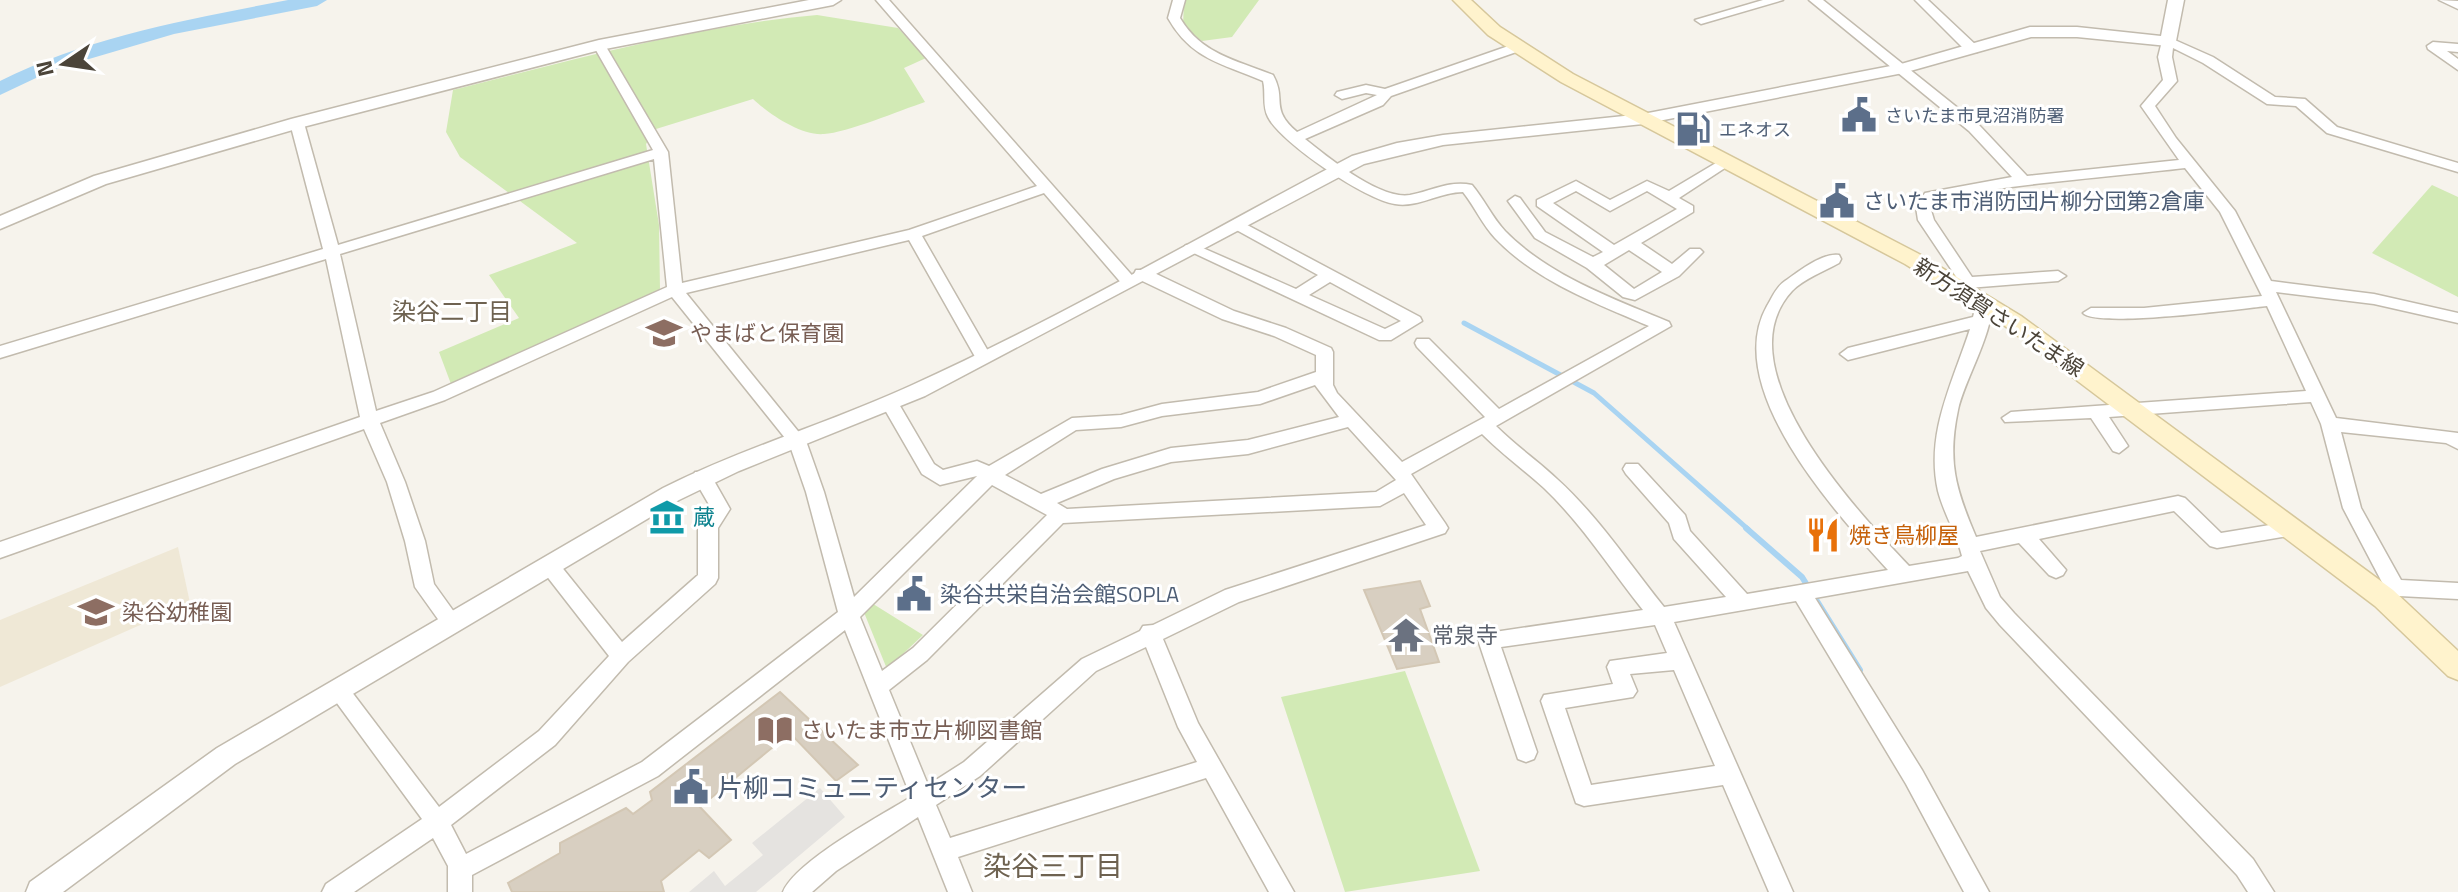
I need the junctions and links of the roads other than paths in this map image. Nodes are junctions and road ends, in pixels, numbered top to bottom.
1 (833, 0) edge
2 (882, 0) edge
3 (1179, 0) edge
4 (1461, 0) edge
5 (1777, 0) edge
6 (1815, 0) edge
7 (1921, 0) edge
8 (2176, 0) edge
9 (1701, 20) dead end
10 (2168, 41) junction
11 (599, 45) junction
12 (1517, 47) junction
13 (2458, 48) edge
14 (1972, 49) junction
15 (1416, 64) dead end
16 (2458, 66) edge
17 (1903, 68) junction
18 (1430, 77) junction
19 (1386, 93) junction
20 (1342, 95) dead end
21 (1643, 119) junction
22 (297, 123) junction
23 (1296, 138) junction
24 (661, 152) junction
25 (1726, 161) junction
26 (2190, 163) junction
27 (2458, 168) edge
28 (1339, 170) junction
29 (2023, 180) junction
30 (1047, 187) junction
31 (1670, 197) junction
32 (1515, 201) dead end
33 (0, 223) edge
34 (1236, 224) junction
35 (913, 234) junction
36 (1630, 243) junction
37 (1191, 248) junction
38 (332, 252) junction
39 (1614, 252) junction
40 (1695, 252) dead end
41 (1833, 259) dead end
42 (1593, 264) junction
43 (1673, 272) junction
44 (1329, 275) junction
45 (2058, 276) dead end
46 (1136, 278) junction
47 (1962, 283) junction
48 (675, 290) junction
49 (2269, 293) junction
50 (1297, 296) junction
51 (1984, 311) junction
52 (2091, 313) dead end
53 (2458, 318) edge
54 (1423, 343) dead end
55 (0, 352) edge
56 (1848, 354) dead end
57 (984, 358) junction
58 (1324, 375) junction
59 (2315, 396) junction
60 (890, 403) junction
61 (2133, 409) junction
62 (2096, 412) junction
63 (2011, 418) dead end
64 (369, 419) junction
65 (1352, 420) junction
66 (1490, 421) junction
67 (2330, 424) junction
68 (797, 441) junction
69 (2456, 442) edge
70 (2119, 446) dead end
71 (1632, 469) dead end
72 (990, 475) junction
73 (702, 477) junction
74 (1404, 477) junction
75 (1039, 503) junction
76 (1060, 514) junction
77 (2294, 528) junction
78 (2023, 535) junction
79 (0, 550) edge
80 (1971, 552) junction
81 (549, 565) junction
82 (2056, 570) dead end
83 (1904, 574) junction
84 (2458, 591) edge
85 (1801, 592) junction
86 (2390, 593) junction
87 (1742, 602) junction
88 (849, 615) junction
89 (1656, 617) junction
90 (452, 623) junction
91 (1150, 632) junction
92 (621, 656) junction
93 (1682, 660) junction
94 (2458, 668) edge
95 (877, 687) junction
96 (338, 689) junction
97 (1526, 752) dead end
98 (1211, 767) junction
99 (1727, 774) junction
100 (923, 802) junction
101 (437, 822) junction
102 (943, 851) junction
103 (460, 880) edge
104 (40, 892) edge
105 (334, 892) edge
106 (795, 892) edge
107 (960, 892) edge
108 (1282, 892) edge
109 (1781, 892) edge
110 (1977, 892) edge
111 (2262, 892) edge

1 - 11 street
2 - 30 street
3 - 23 street
4 - 12 main road, 新方須賀さいたま線
5 - 9 street
6 - 17 street
7 - 14 street
8 - 10 street
10 - 14 street
10 - 26 street
10 - 27 street
11 - 22 street
11 - 24 street
12 - 18 street
12 - 21 main road, 新方須賀さいたま線
13 - 16 street
14 - 17 street
15 - 18 street
17 - 21 street
17 - 29 street
18 - 19 street
19 - 20 street
19 - 23 street
21 - 25 main road, 新方須賀さいたま線
21 - 28 street
22 - 33 street
22 - 38 street
23 - 28 street
24 - 38 street
24 - 48 street
25 - 31 street
25 - 47 main road, 新方須賀さいたま線
26 - 29 street
26 - 49 street
28 - 34 street
28 - 66 street
29 - 47 street
30 - 35 street
30 - 46 street
31 - 36 street
31 - 39 street
32 - 42 street
34 - 37 street
34 - 44 street
35 - 48 street
35 - 57 street
36 - 39 street
36 - 43 street
37 - 46 street
37 - 50 street
38 - 55 street
38 - 64 street
39 - 42 street
40 - 43 street
41 - 83 street
42 - 43 street
44 - 50 street
44 - 50 street
45 - 47 street
46 - 57 street
46 - 58 street
47 - 51 main road, 新方須賀さいたま線
48 - 64 street
48 - 68 street
49 - 52 street
49 - 53 street
49 - 59 street
51 - 56 street
51 - 61 main road, 新方須賀さいたま線
51 - 80 street
54 - 66 street
57 - 60 street
58 - 65 street
58 - 72 street
59 - 61 street
59 - 67 street
60 - 68 street
60 - 72 street
61 - 62 street
61 - 77 main road, 新方須賀さいたま線
62 - 63 street
62 - 70 street
64 - 79 street
64 - 90 street
65 - 74 street
65 - 75 street
66 - 74 street
66 - 89 street
67 - 69 street
67 - 86 street
68 - 73 street
68 - 88 street
71 - 87 street
72 - 75 street
72 - 88 street
73 - 81 street
73 - 92 street
74 - 76 street
74 - 91 street
75 - 76 street
76 - 95 street
77 - 78 street
77 - 86 main road, 新方須賀さいたま線
78 - 80 street
78 - 82 street
80 - 83 street
80 - 111 street
81 - 90 street
81 - 92 street
83 - 85 street
84 - 86 street
85 - 87 street
85 - 110 street
86 - 94 main road, 新方須賀さいたま線
87 - 89 street
88 - 95 street
88 - 103 street
89 - 93 street
89 - 97 street
90 - 96 street
91 - 98 street
91 - 100 street
92 - 101 street
93 - 99 street
93 - 99 street
95 - 100 street
96 - 101 street
96 - 104 street
98 - 102 street
98 - 108 street
99 - 109 street
100 - 102 street
100 - 106 street
101 - 103 street
101 - 105 street
102 - 107 street

